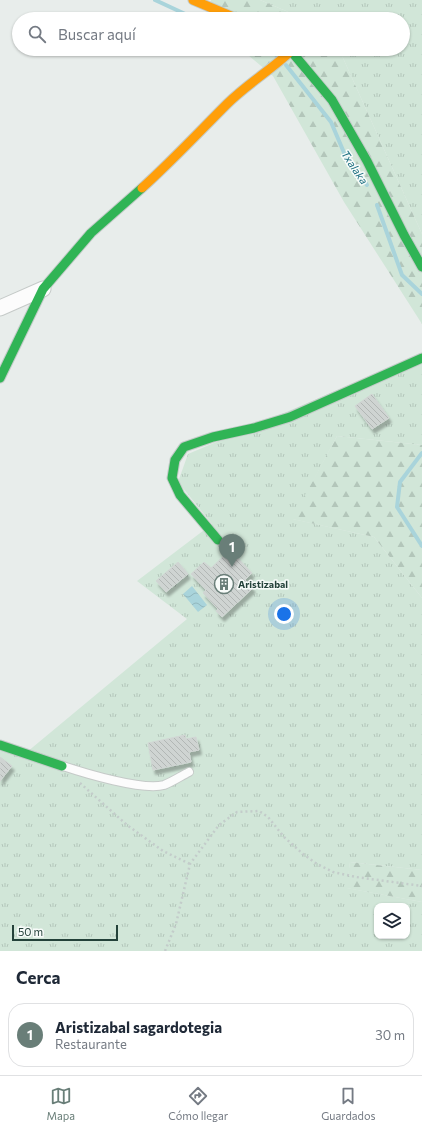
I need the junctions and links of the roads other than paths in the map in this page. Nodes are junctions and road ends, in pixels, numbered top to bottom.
1 (193, 0) edge
2 (221, 12) edge
3 (284, 56) edge
4 (292, 56) edge
5 (422, 267) edge
6 (43, 289) junction
7 (0, 308) edge
8 (422, 358) edge
9 (0, 378) edge
10 (218, 540) dead end
11 (0, 745) edge
12 (62, 766) joint
13 (189, 772) dead end

1 - 2 street
3 - 6 street
4 - 5 street
6 - 7 street
6 - 9 street
8 - 10 street
11 - 12 street
12 - 13 lane

